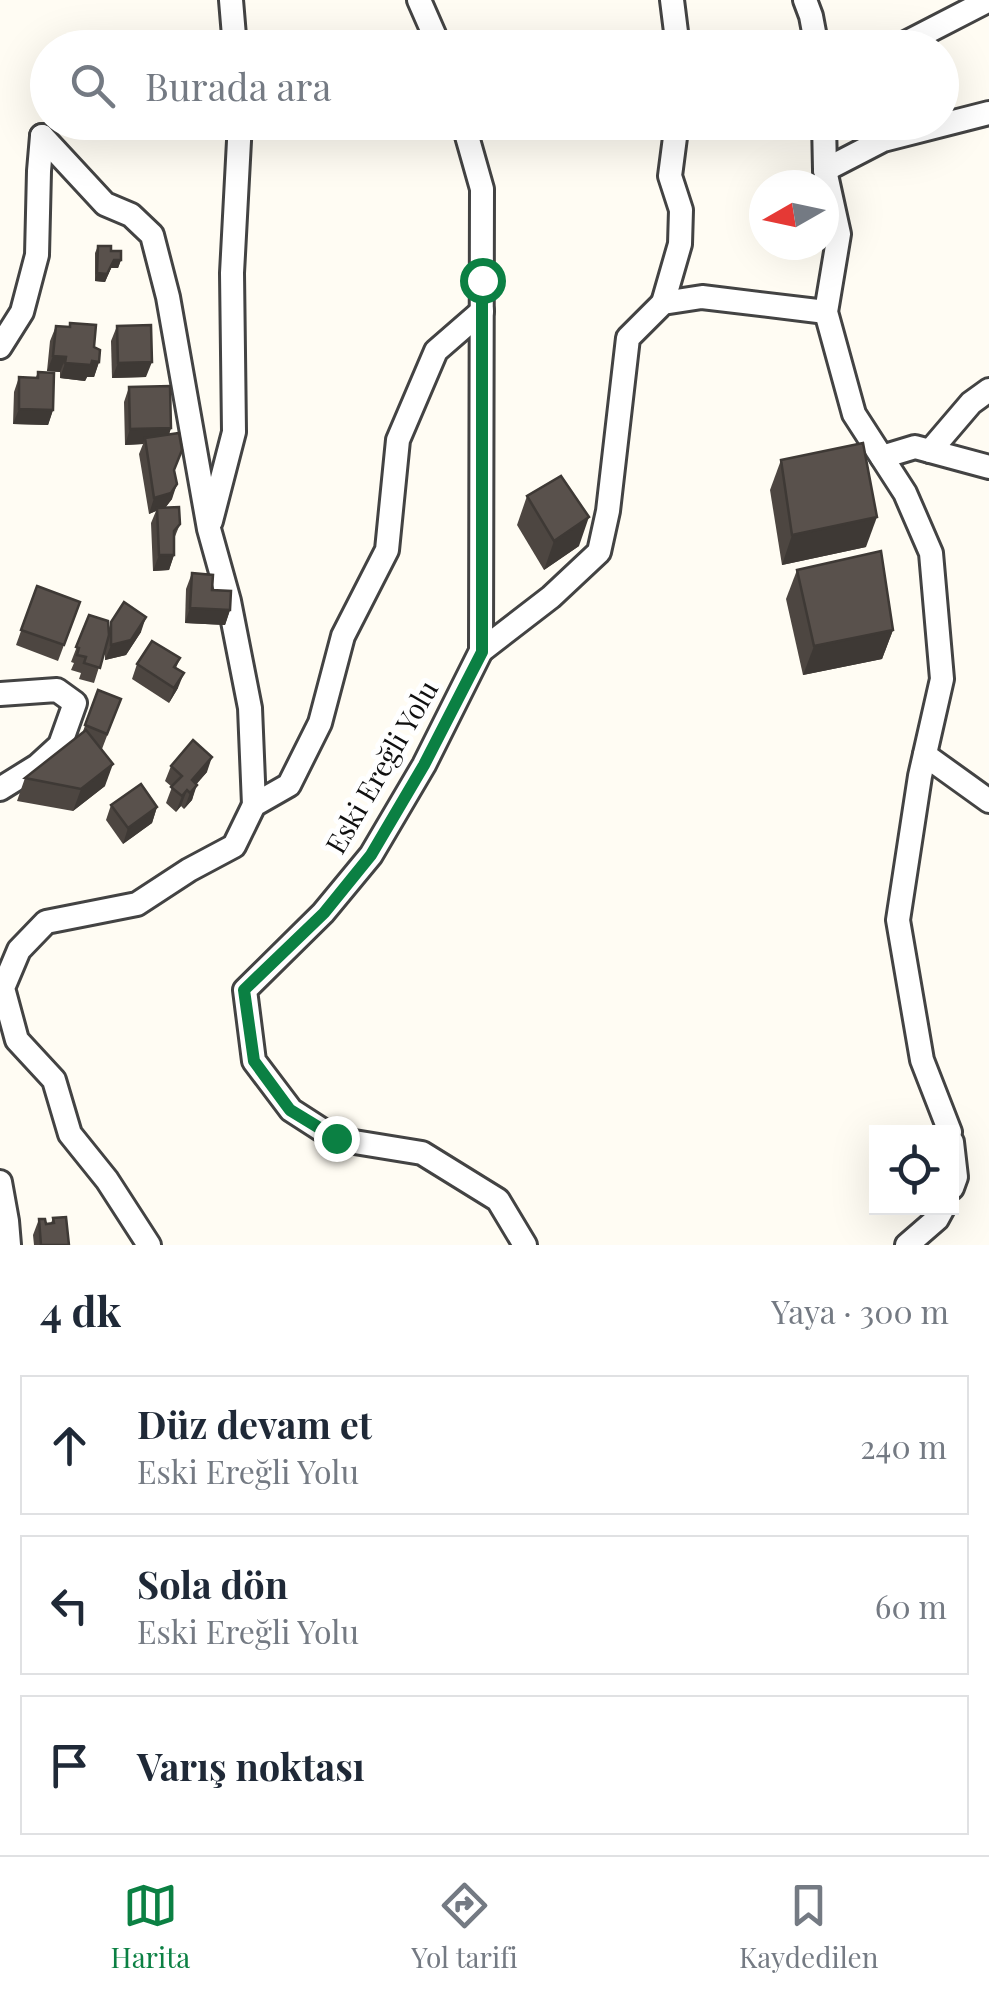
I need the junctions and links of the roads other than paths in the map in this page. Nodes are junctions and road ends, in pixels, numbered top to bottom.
1 (231, 0) edge
2 (418, 0) edge
3 (672, 0) edge
4 (804, 0) edge
5 (989, 0) edge
6 (234, 30) edge
7 (432, 30) edge
8 (676, 30) edge
9 (814, 30) edge
10 (931, 30) edge
11 (989, 113) edge
12 (959, 121) edge
13 (42, 140) edge
14 (46, 140) edge
15 (239, 140) edge
16 (468, 140) edge
17 (675, 140) edge
18 (824, 140) edge
19 (883, 140) edge
20 (825, 170) joint
21 (835, 260) edge
22 (662, 303) junction
23 (482, 311) junction
24 (826, 312) junction
25 (0, 347) edge
26 (989, 390) edge
27 (930, 451) junction
28 (882, 457) junction
29 (989, 467) edge
30 (208, 530) junction
31 (482, 652) junction
32 (0, 694) edge
33 (925, 755) junction
34 (0, 789) edge
35 (989, 800) edge
36 (254, 805) junction
37 (947, 1125) edge
38 (0, 1182) edge
39 (939, 1215) edge
40 (9, 1245) edge
41 (149, 1245) edge
42 (525, 1245) edge
43 (908, 1245) edge

1 - 6 street
2 - 7 street
3 - 8 street
4 - 9 street
5 - 10 street
11 - 12 street
13 - 25 street
14 - 30 street
15 - 30 street
16 - 23 street, Eski Ereğli Yolu
17 - 22 street
18 - 20 street
19 - 20 street
21 - 24 street
22 - 24 street
22 - 31 street
23 - 31 street, Eski Ereğli Yolu
23 - 36 street
24 - 28 street
26 - 27 street
27 - 28 street
27 - 29 street
28 - 33 street
30 - 36 street
31 - 42 street, Eski Ereğli Yolu
32 - 34 street
33 - 35 street
33 - 37 street
36 - 41 street
38 - 40 street
39 - 43 street

